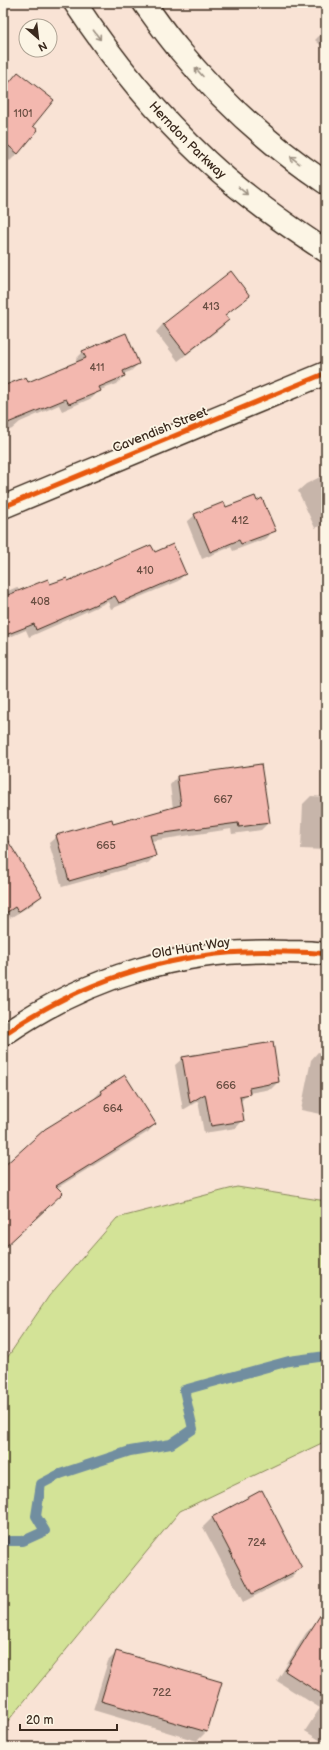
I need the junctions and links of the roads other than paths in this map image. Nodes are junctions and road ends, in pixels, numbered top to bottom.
1 (75, 3) edge
2 (144, 3) edge
3 (326, 183) edge
4 (326, 251) edge
5 (326, 373) edge
6 (3, 507) edge
7 (326, 954) edge
8 (3, 1035) edge

1 -> 4 street, Herndon Parkway
3 -> 2 street
5 - 6 street, Cavendish Street
7 - 8 street, Old Hunt Way

